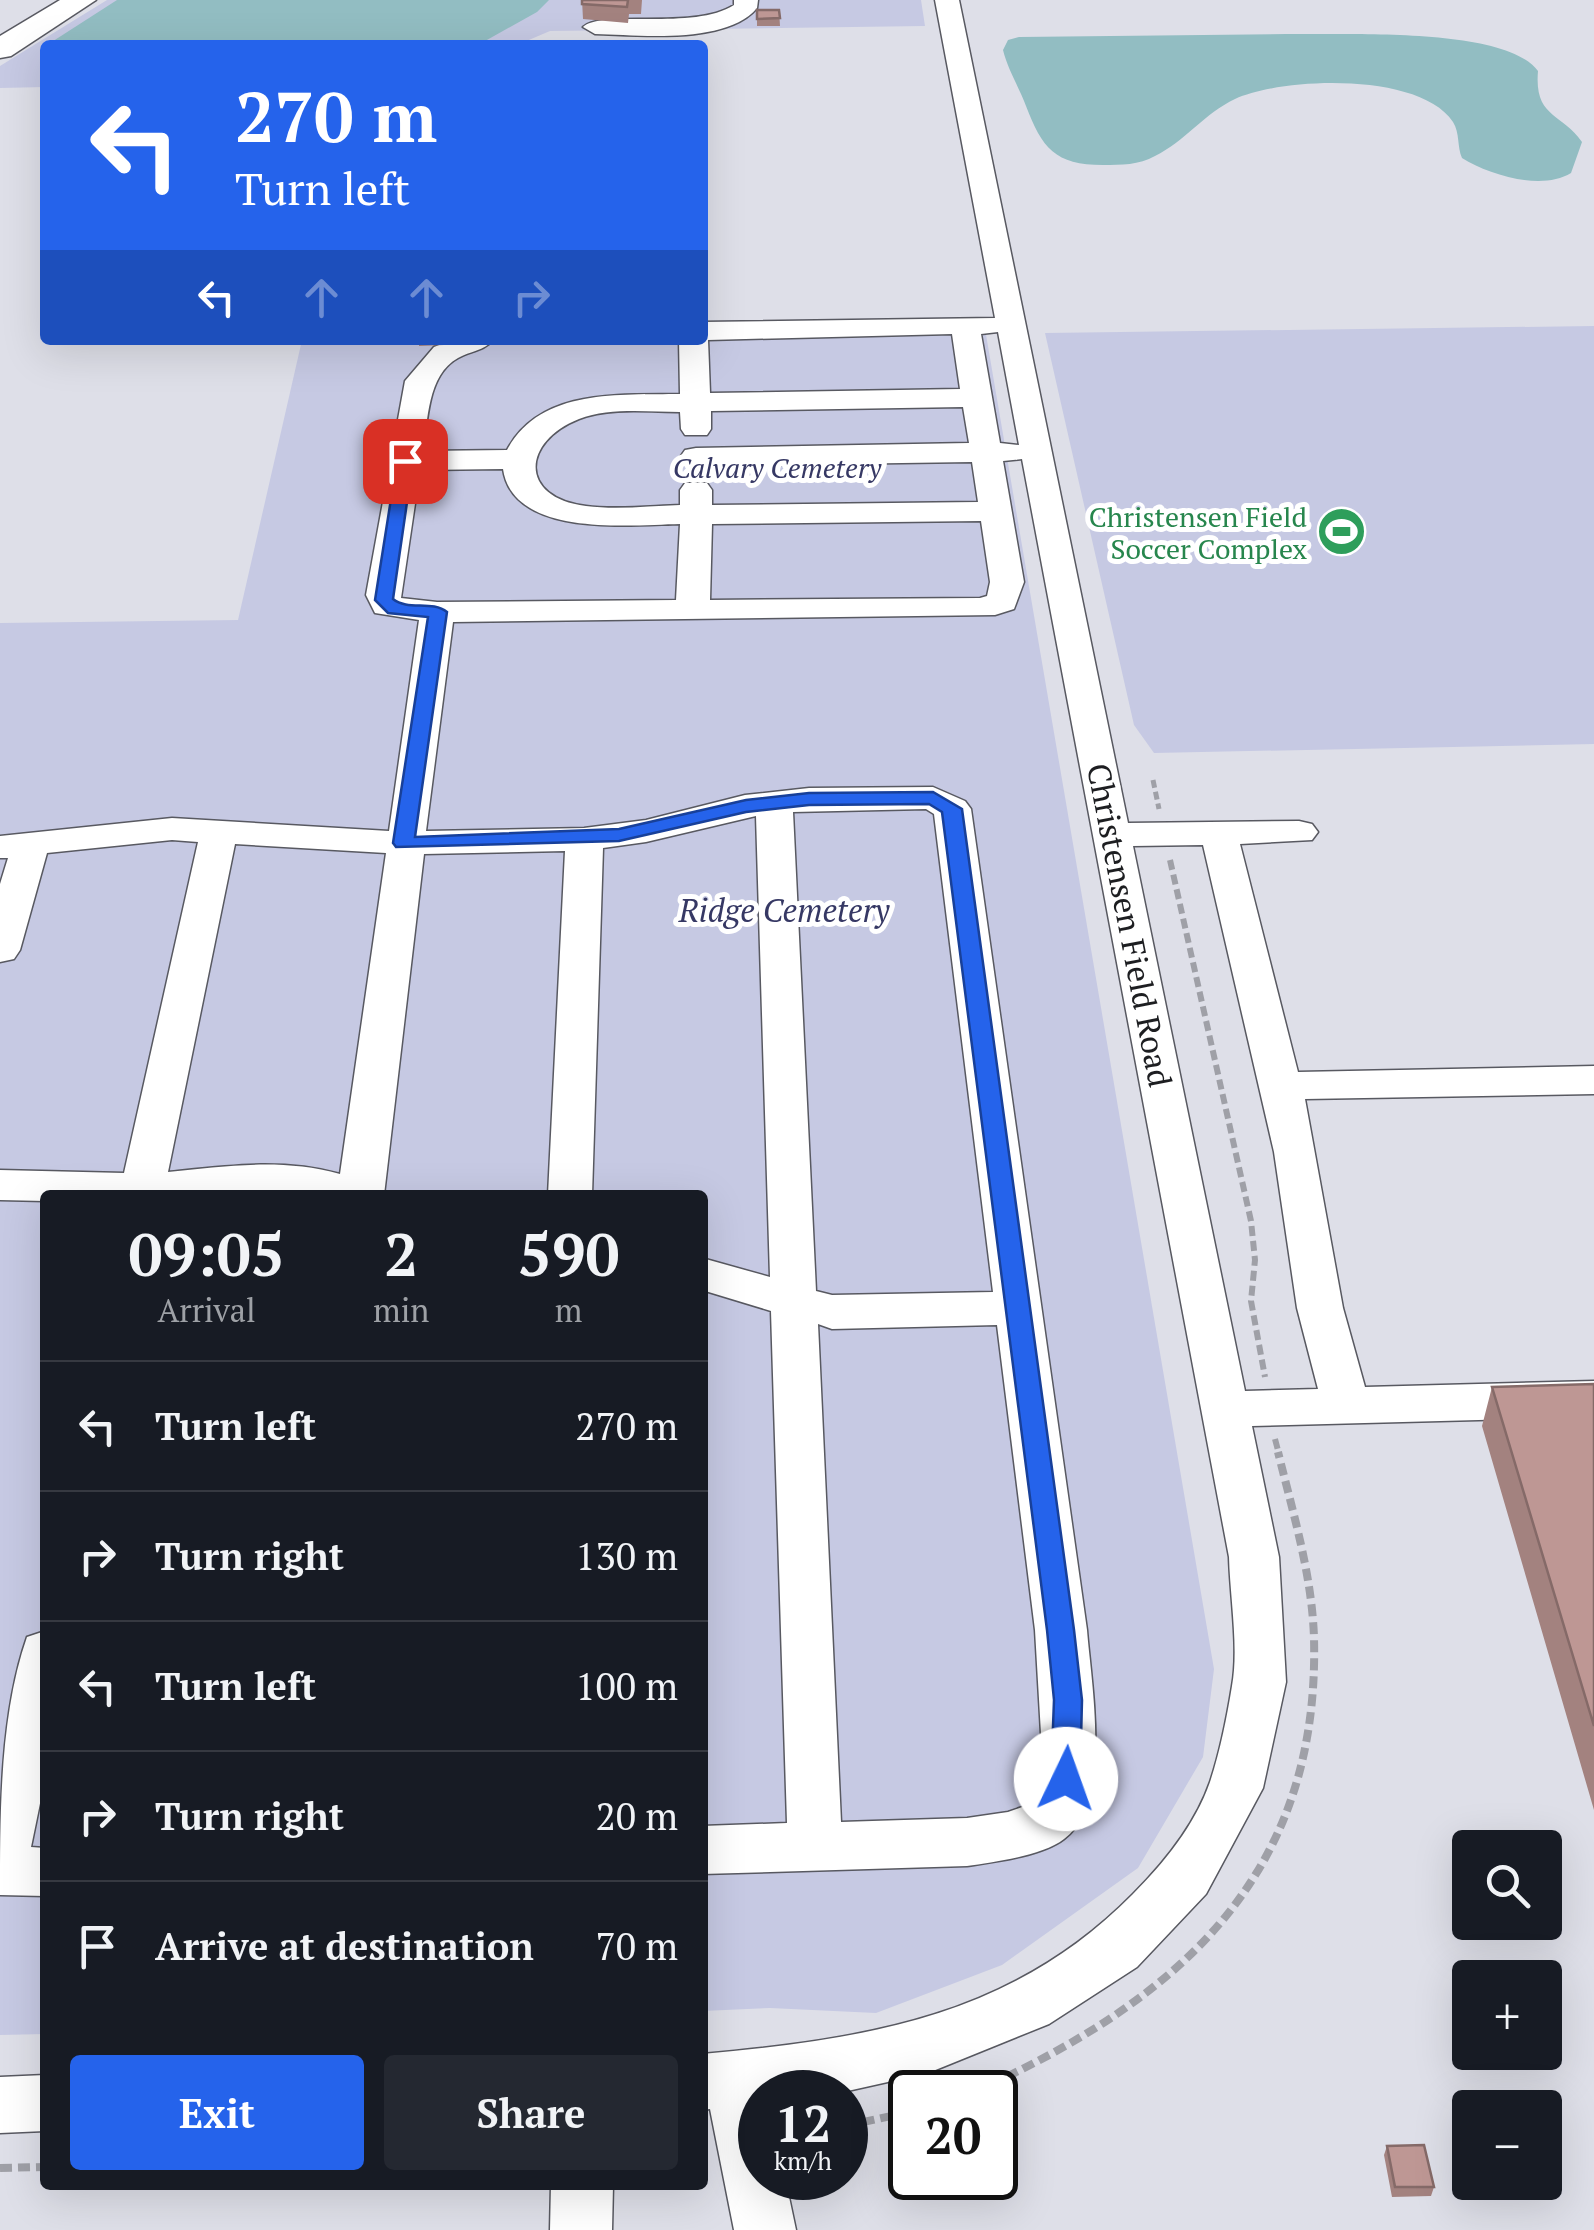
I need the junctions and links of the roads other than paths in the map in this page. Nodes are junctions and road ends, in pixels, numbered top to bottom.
1 (81, 0) edge
2 (746, 0) edge
3 (947, 0) edge
4 (596, 28) dead end
5 (0, 49) edge
6 (1010, 325) junction
7 (965, 326) junction
8 (708, 331) edge
9 (465, 345) edge
10 (694, 345) edge
11 (976, 398) junction
12 (696, 401) junction
13 (986, 452) junction
14 (1035, 452) junction
15 (696, 457) junction
16 (517, 459) junction
17 (405, 461) junction
18 (996, 511) junction
19 (696, 516) junction
20 (692, 610) junction
21 (438, 612) junction
22 (774, 802) junction
23 (1295, 816) dead end
24 (219, 831) junction
25 (1219, 834) junction
26 (1112, 835) junction
27 (584, 838) junction
28 (404, 843) junction
29 (16, 846) edge
30 (0, 950) edge
31 (1594, 1080) edge
32 (1282, 1086) junction
33 (0, 1184) edge
34 (352, 1187) edge
35 (64, 1190) edge
36 (165, 1190) edge
37 (173, 1190) edge
38 (570, 1190) edge
39 (708, 1276) edge
40 (794, 1301) junction
41 (1018, 1308) junction
42 (1594, 1398) edge
43 (1346, 1406) junction
44 (1226, 1409) junction
45 (40, 1676) edge
46 (815, 1847) junction
47 (708, 1850) edge
48 (0, 1868) edge
49 (40, 1872) edge
50 (718, 2081) edge
51 (40, 2103) edge
52 (0, 2105) edge
53 (582, 2190) edge
54 (581, 2230) edge
55 (766, 2230) edge

1 - 5 main road
2 - 4 street
3 - 6 street, Christensen Field Road
6 - 7 street
6 - 14 street, Christensen Field Road
7 - 8 street
7 - 11 street
9 - 17 street
10 - 12 street
11 - 12 street
11 - 13 street
12 - 15 street
12 - 16 street
13 - 14 street
13 - 15 street
13 - 18 street
14 - 26 street, Christensen Field Road
15 - 19 street
16 - 17 street
16 - 19 street
17 - 21 street
18 - 19 street
18 - 20 street
19 - 20 street
20 - 21 street
21 - 28 street
22 - 27 street
22 - 40 street
22 - 41 street
23 - 25 street
24 - 28 street
24 - 29 street
24 - 36 street
25 - 26 street
25 - 32 street
26 - 44 street, Christensen Field Road
27 - 28 street
27 - 38 street
28 - 34 street
29 - 30 street
31 - 32 street
32 - 43 street
33 - 35 street
34 - 37 street
39 - 40 street
40 - 41 street
40 - 46 street
41 - 46 street
42 - 43 street
43 - 44 street
44 - 50 street, Christensen Field Road
45 - 48 street
46 - 47 street
48 - 49 street
50 - 55 street
51 - 52 street
53 - 54 street

